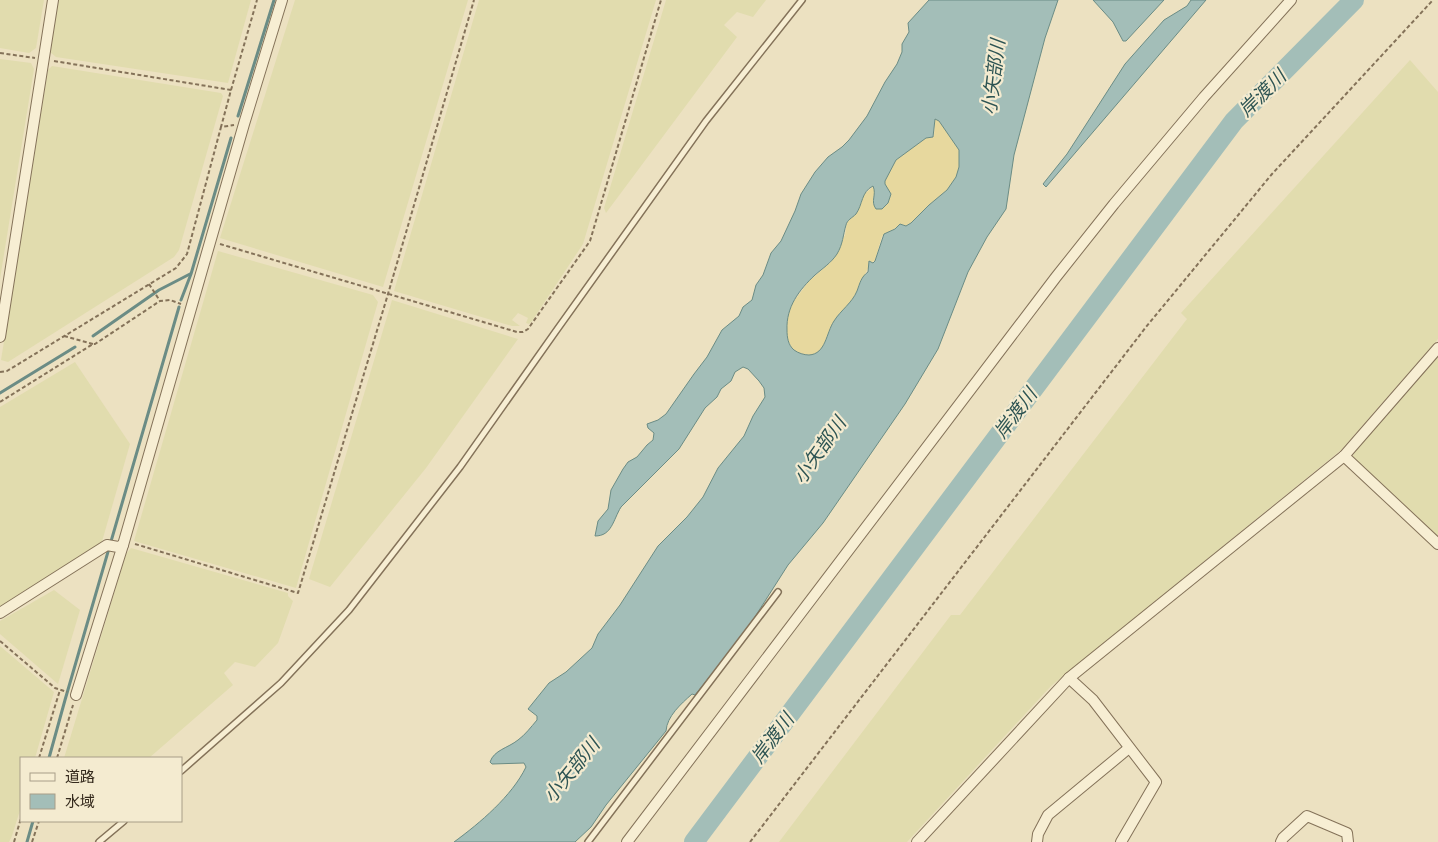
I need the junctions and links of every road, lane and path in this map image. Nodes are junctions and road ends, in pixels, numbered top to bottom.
1 (52, 0) edge
2 (258, 0) edge
3 (282, 0) edge
4 (474, 0) edge
5 (661, 0) edge
6 (802, 0) edge
7 (1291, 0) edge
8 (1433, 0) edge
9 (0, 53) edge
10 (43, 60) junction
11 (231, 90) junction
12 (244, 124) junction
13 (221, 127) junction
14 (210, 241) junction
15 (149, 284) junction
16 (388, 294) junction
17 (160, 301) junction
18 (191, 307) junction
19 (63, 336) junction
20 (0, 337) edge
21 (93, 344) junction
22 (1438, 348) edge
23 (0, 372) edge
24 (0, 402) edge
25 (1344, 456) junction
26 (1438, 544) edge
27 (120, 546) junction
28 (778, 592) dead end
29 (0, 613) edge
30 (0, 641) edge
31 (1069, 678) junction
32 (60, 690) junction
33 (63, 691) dead end
34 (76, 695) joint
35 (1130, 748) junction
36 (39, 757) edge
37 (57, 757) edge
38 (182, 770) edge
39 (20, 821) edge
40 (39, 822) edge
41 (123, 822) edge
42 (14, 842) edge
43 (32, 842) edge
44 (99, 842) edge
45 (588, 842) edge
46 (627, 842) edge
47 (750, 842) edge
48 (917, 842) edge
49 (1037, 842) edge
50 (1121, 842) edge
51 (1281, 842) edge
52 (1348, 842) edge

1 - 10 street
2 - 11 path
3 - 12 street
4 - 16 path
5 - 16 path
6 - 38 lane
7 - 46 street
8 - 47 path
9 - 10 path
10 - 11 path
10 - 20 street
11 - 13 path
12 - 13 path
12 - 14 street
13 - 15 path
14 - 16 path
14 - 18 street
15 - 17 path
15 - 19 path
16 - 27 path
17 - 18 path
17 - 21 path
18 - 27 street
19 - 21 path
19 - 23 path
21 - 24 path
22 - 25 street
25 - 26 street
25 - 31 street
27 - 29 street
27 - 34 street
28 - 45 lane
30 - 32 path
31 - 35 street
31 - 48 street
32 - 33 path
32 - 36 path
34 - 37 path
35 - 49 street
35 - 50 street
39 - 42 path
40 - 43 path
41 - 44 lane
51 - 52 street

